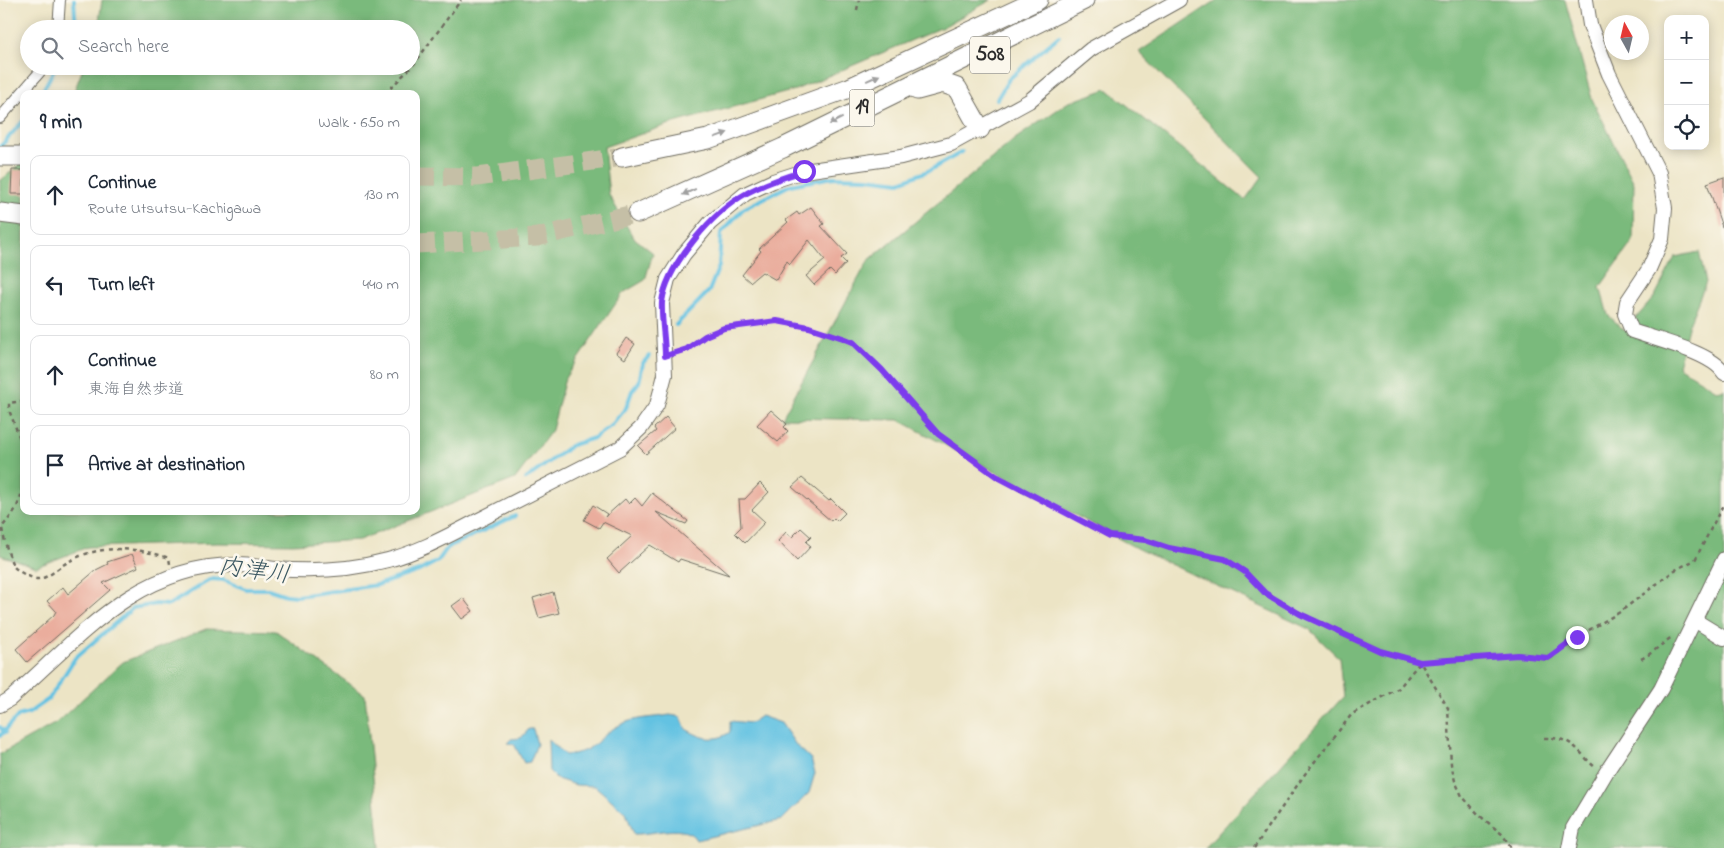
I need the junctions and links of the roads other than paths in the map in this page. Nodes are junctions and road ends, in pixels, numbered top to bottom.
1 (60, 0) edge
2 (1038, 0) edge
3 (1084, 0) edge
4 (1179, 0) edge
5 (1586, 0) edge
6 (59, 20) edge
7 (1030, 26) junction
8 (37, 75) edge
9 (957, 88) junction
10 (24, 90) edge
11 (20, 95) edge
12 (875, 101) junction
13 (0, 118) edge
14 (980, 129) junction
15 (0, 156) edge
16 (20, 156) edge
17 (622, 157) tunnel mouth
18 (0, 213) edge
19 (638, 213) tunnel mouth
20 (20, 216) edge
21 (1724, 373) edge
22 (1724, 559) edge
23 (1693, 627) junction
24 (1724, 638) edge
25 (0, 705) edge
26 (1570, 848) edge

1 - 6 street
17 -> 2 highway, 19
3 - 7 highway, 19
4 - 14 main road, 508
5 - 21 main road
7 - 9 highway, 508
7 - 12 highway, 19
8 - 10 street
9 - 12 highway, 508
9 - 14 highway, 508
11 - 13 street
12 -> 19 highway, 19
14 - 25 main road, 508
15 - 16 highway
18 - 20 highway
22 - 23 main road
23 - 24 main road
23 - 26 main road

